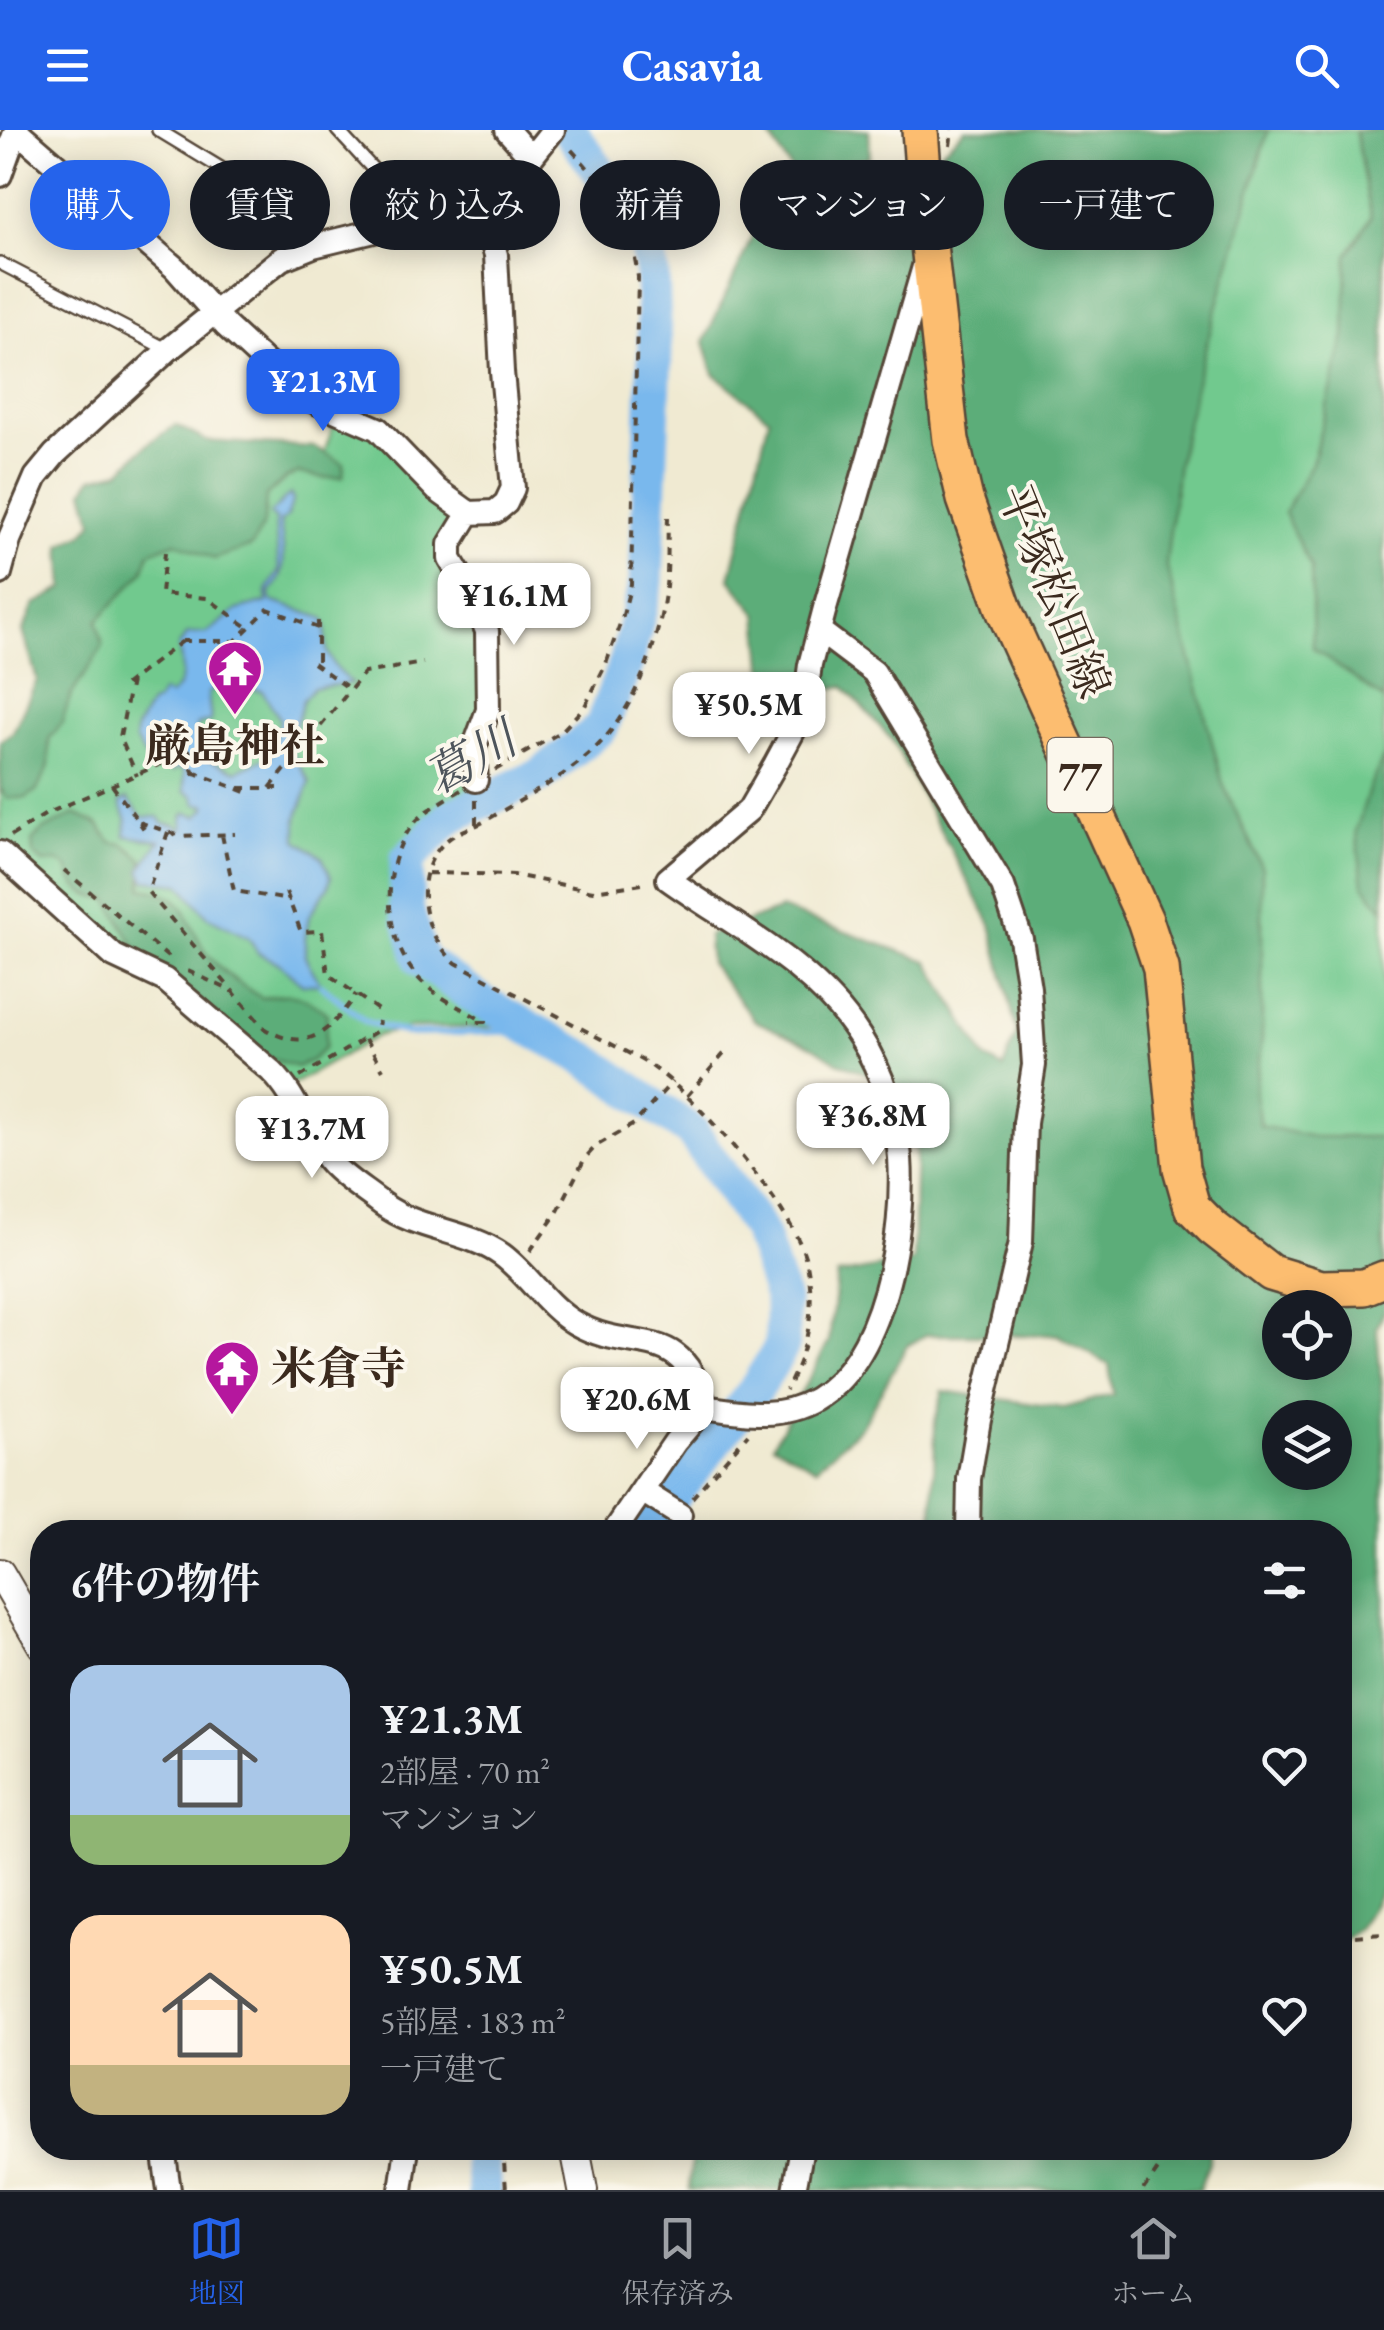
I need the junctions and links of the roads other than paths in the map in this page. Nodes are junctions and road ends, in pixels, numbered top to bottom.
1 (16, 130) edge
2 (158, 130) edge
3 (337, 130) edge
4 (507, 130) edge
5 (552, 130) edge
6 (920, 130) edge
7 (531, 157) junction
8 (207, 160) edge
9 (365, 160) edge
10 (529, 160) edge
11 (922, 160) edge
12 (0, 175) edge
13 (303, 250) edge
14 (495, 250) edge
15 (930, 250) joint
16 (0, 263) edge
17 (217, 314) junction
18 (168, 350) junction
19 (469, 513) junction
20 (0, 573) edge
21 (821, 632) junction
22 (476, 780) road end
23 (6, 844) edge
24 (1384, 1279) edge
25 (712, 1408) junction
26 (642, 1491) junction
27 (682, 1511) road end
28 (622, 1520) edge
29 (968, 1520) edge
30 (0, 1572) edge
31 (30, 1624) edge
32 (165, 2160) edge
33 (405, 2160) edge
34 (577, 2160) edge
35 (800, 2160) edge
36 (169, 2190) edge
37 (401, 2190) edge
38 (583, 2190) edge
39 (794, 2190) edge

1 - 12 street
1 - 17 street
2 - 8 lane
3 - 9 lane
4 - 7 street
5 - 7 street
6 - 11 main road, 平塚松田線 / 77
7 - 10 street
13 - 17 street
14 - 19 street
15 - 21 street
15 - 24 main road, 平塚松田線 / 77
16 - 18 lane
17 - 18 street
17 - 19 street
18 - 20 street
19 - 22 street
21 - 25 street
21 - 29 street
23 - 25 street
25 - 26 street
26 - 27 street
26 - 28 street
30 - 31 street
32 - 36 street
33 - 37 street
34 - 38 street
35 - 39 street

